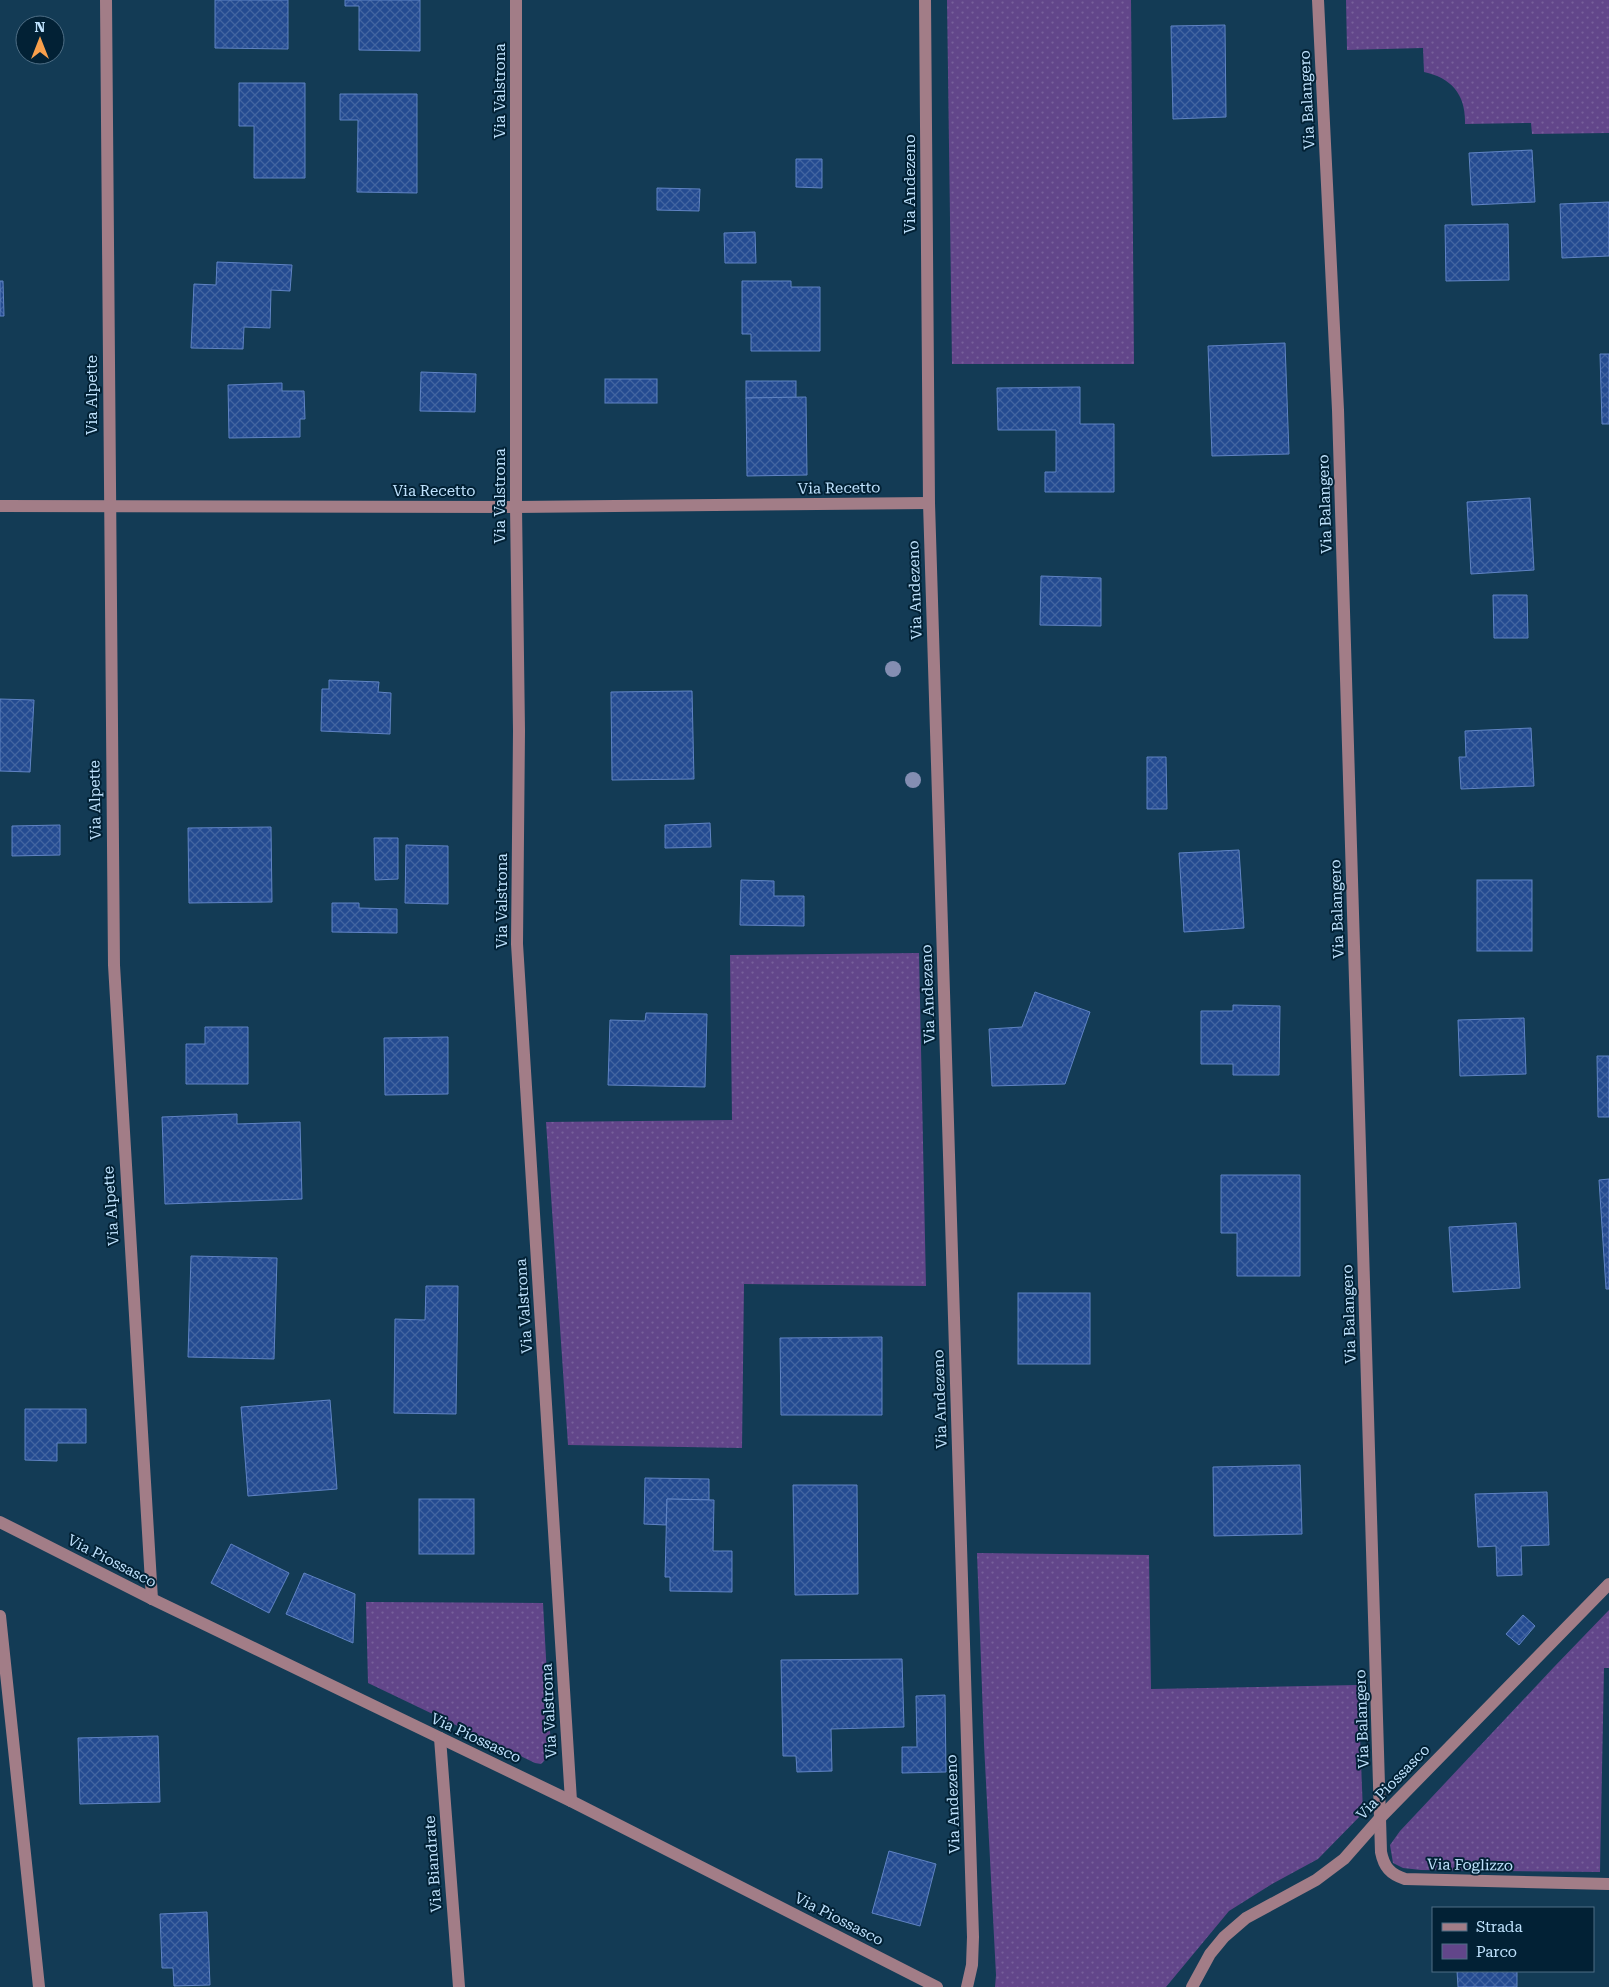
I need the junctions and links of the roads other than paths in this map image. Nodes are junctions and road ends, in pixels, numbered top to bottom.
1 (106, 0) edge
2 (516, 0) edge
3 (925, 0) edge
4 (1318, 0) edge
5 (929, 503) junction
6 (0, 506) edge
7 (108, 506) junction
8 (516, 508) junction
9 (0, 1522) edge
10 (1609, 1584) edge
11 (152, 1599) junction
12 (0, 1616) edge
13 (440, 1738) junction
14 (571, 1800) junction
15 (1381, 1817) junction
16 (1609, 1884) edge
17 (40, 1987) edge
18 (459, 1987) edge
19 (936, 1987) edge
20 (967, 1987) edge
21 (1192, 1987) edge

1 - 7 street, Via Alpette
2 - 8 street, Via Valstrona
3 - 5 street, Via Andezeno
4 - 15 street, Via Balangero
5 - 8 street, Via Recetto
5 - 20 street, Via Andezeno
6 - 7 street, Via Recetto
7 - 8 street, Via Recetto
7 - 11 street, Via Alpette
8 - 14 street, Via Valstrona
9 - 11 street, Via Piossasco
10 - 15 street, Via Piossasco
11 - 13 street, Via Piossasco
12 - 17 street
13 - 14 street, Via Piossasco
13 - 18 street, Via Biandrate
14 - 19 street, Via Piossasco
15 - 16 street, Via Foglizzo
15 - 21 street, Via Piossasco

